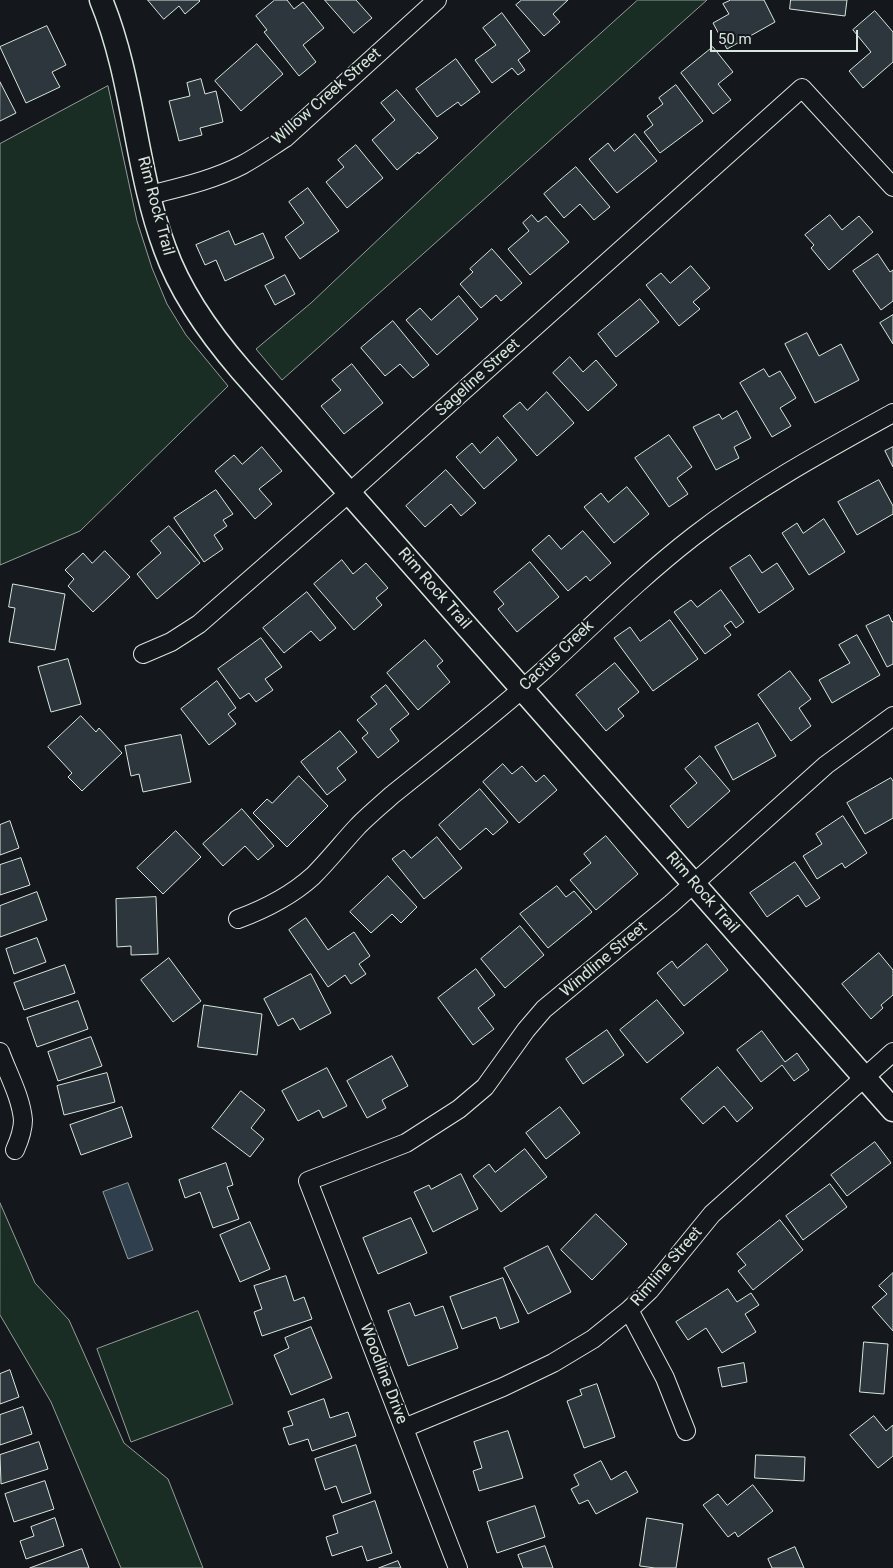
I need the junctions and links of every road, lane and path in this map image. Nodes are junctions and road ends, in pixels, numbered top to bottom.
1 (101, 0) edge
2 (436, 0) edge
3 (893, 187) edge
4 (150, 195) junction
5 (893, 414) edge
6 (349, 493) junction
7 (143, 654) dead end
8 (522, 689) junction
9 (893, 716) edge
10 (694, 883) junction
11 (238, 919) dead end
12 (0, 1052) edge
13 (893, 1052) edge
14 (865, 1078) junction
15 (893, 1110) edge
16 (15, 1150) dead end
17 (308, 1181) joint
18 (630, 1310) junction
19 (404, 1428) junction
20 (686, 1431) dead end
21 (458, 1568) edge

1 - 4 street, Rim Rock Trail
2 - 4 street, Willow Creek Street
3 - 6 street, Sageline Street
4 - 6 street, Rim Rock Trail
5 - 8 street, Cactus Creek
6 - 7 street, Sageline Street
6 - 8 street, Rim Rock Trail
8 - 10 street, Rim Rock Trail
8 - 11 street, Cactus Creek
9 - 10 street, Windline Street
10 - 14 street, Rim Rock Trail
10 - 17 street, Windline Street
12 - 16 street
13 - 14 street, Rimline Street
14 - 15 street, Rim Rock Trail
14 - 18 street, Rimline Street
17 - 19 street, Woodline Drive
18 - 19 street, Rimline Street
18 - 20 street
19 - 21 street, Woodline Drive

